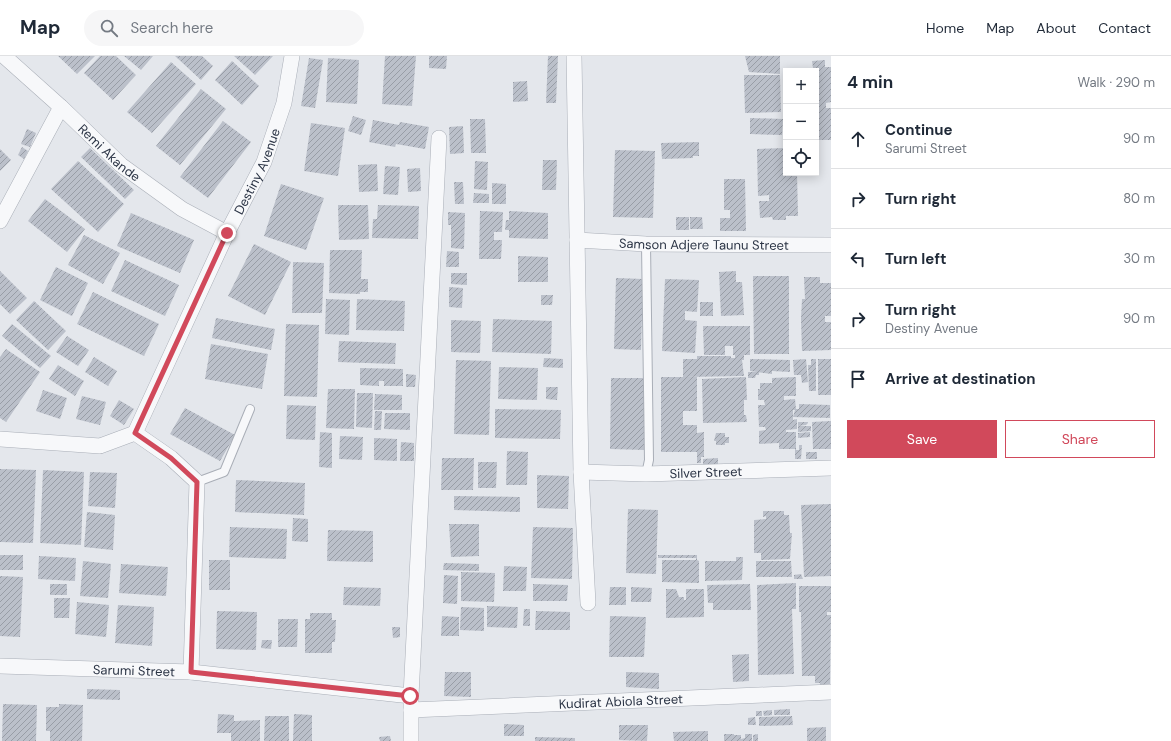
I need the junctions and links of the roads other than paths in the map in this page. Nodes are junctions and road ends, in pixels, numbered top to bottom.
1 (4, 56) edge
2 (292, 56) edge
3 (574, 56) edge
4 (61, 107) junction
5 (439, 138) dead end
6 (0, 221) edge
7 (227, 233) junction
8 (577, 240) junction
9 (646, 244) junction
10 (831, 245) edge
11 (250, 409) dead end
12 (135, 433) junction
13 (0, 439) edge
14 (831, 468) edge
15 (581, 472) junction
16 (646, 474) junction
17 (197, 482) junction
18 (588, 603) dead end
19 (0, 666) edge
20 (191, 672) junction
21 (831, 692) edge
22 (411, 703) junction
23 (410, 741) edge

1 - 4 street, Remi Akande
2 - 7 street, Destiny Avenue
3 - 8 street
4 - 6 street
4 - 7 street, Remi Akande
5 - 22 street
7 - 12 street, Destiny Avenue
8 - 9 street, Samson Adjere Taunu Street
8 - 15 street
9 - 10 street, Samson Adjere Taunu Street
9 - 16 lane
11 - 17 lane
12 - 13 street
12 - 17 street
14 - 16 street, Silver Street
15 - 16 street, Silver Street
15 - 18 street
17 - 20 street
19 - 20 street, Sarumi Street
20 - 22 street, Sarumi Street
21 - 22 street, Kudirat Abiola Street
22 - 23 street

